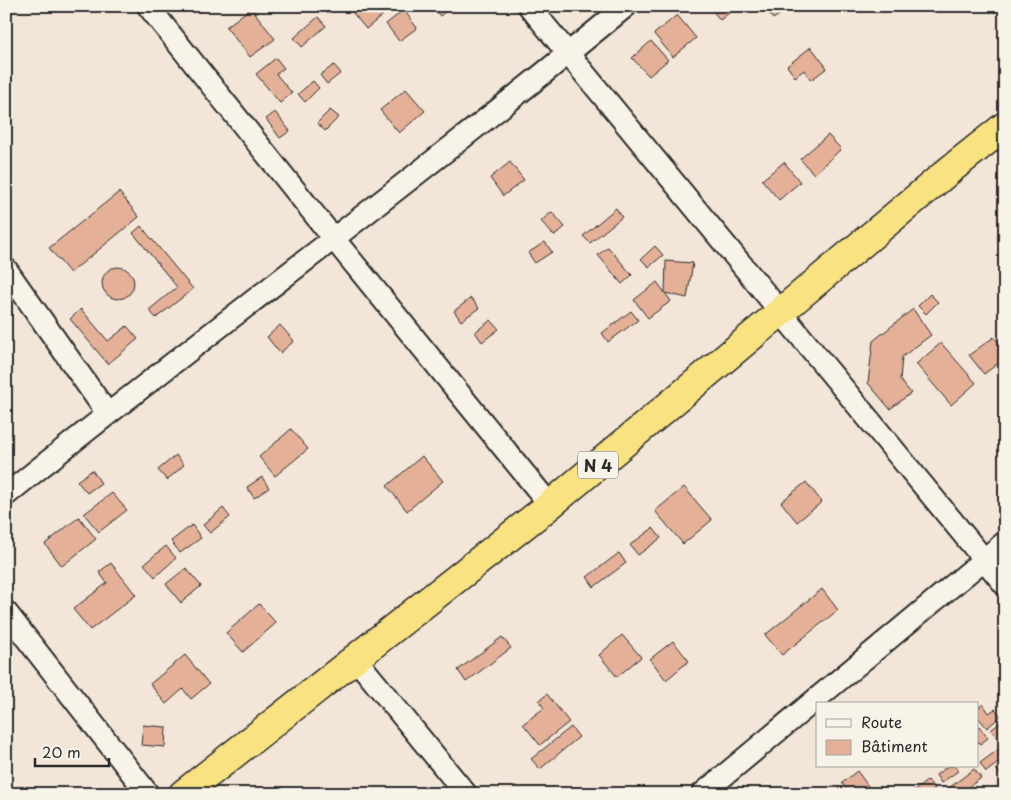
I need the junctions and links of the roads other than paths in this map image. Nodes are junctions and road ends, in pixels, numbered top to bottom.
1 (148, 6) edge
2 (529, 6) edge
3 (626, 6) edge
4 (568, 54) junction
5 (1005, 126) edge
6 (334, 239) junction
7 (6, 270) edge
8 (781, 312) junction
9 (107, 413) junction
10 (6, 495) edge
11 (550, 505) junction
12 (1005, 542) edge
13 (984, 559) junction
14 (1005, 585) edge
15 (6, 612) edge
16 (355, 658) junction
17 (148, 794) edge
18 (183, 794) edge
19 (466, 794) edge
20 (702, 794) edge

1 - 6 street
2 - 4 street
3 - 4 street
4 - 6 street
4 - 8 street
5 - 8 highway, N 4
6 - 9 street
6 - 11 street
7 - 9 street
8 - 11 highway, N 4
8 - 13 street
9 - 10 street
11 - 16 highway, N 4
12 - 13 street
13 - 14 street
13 - 20 street
15 - 17 street
16 - 18 highway, N 4
16 - 19 street

